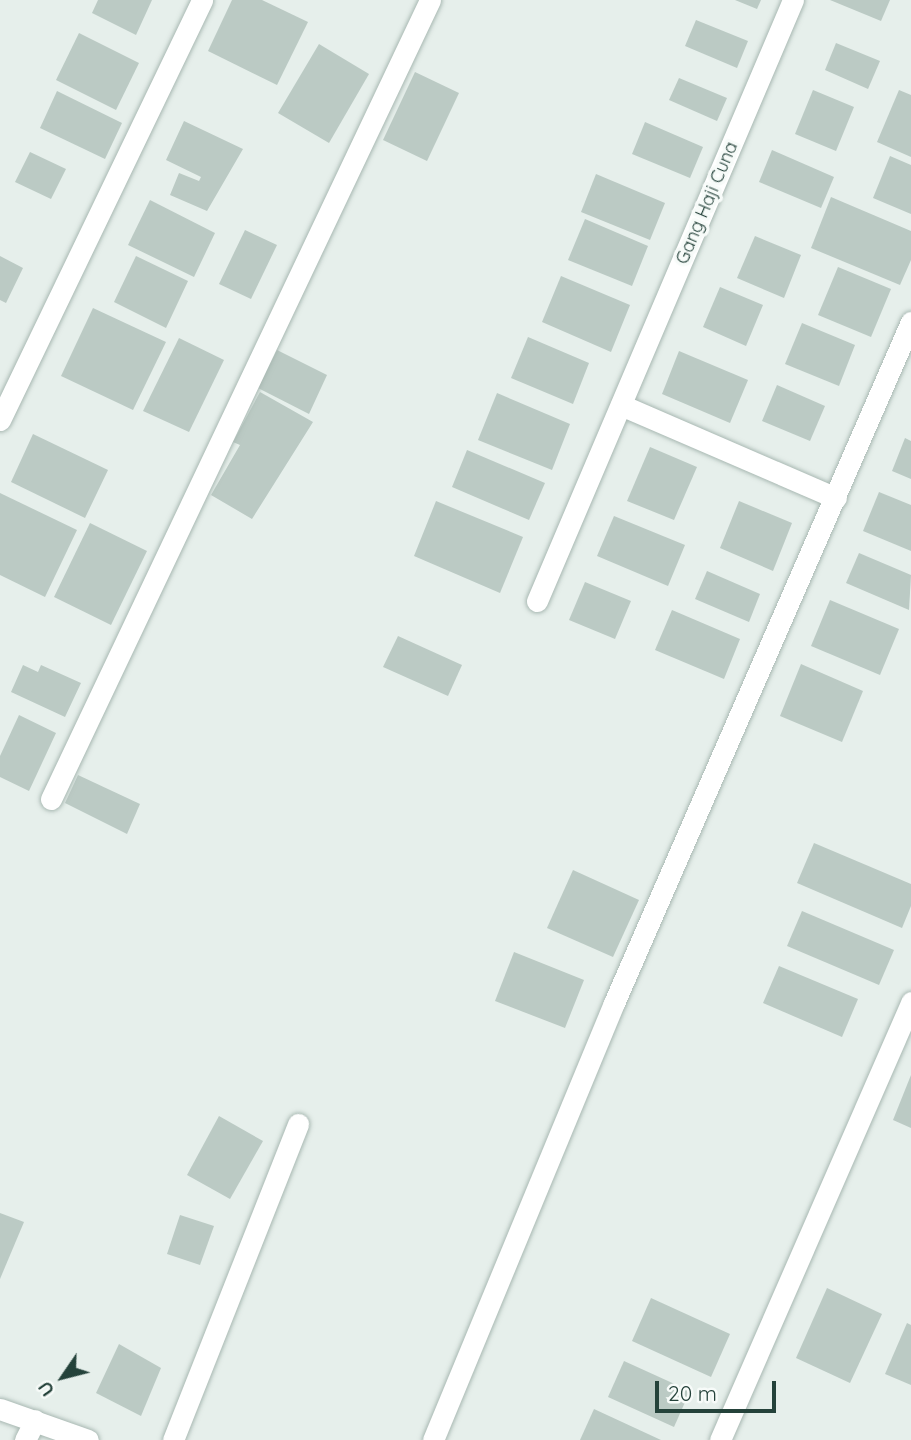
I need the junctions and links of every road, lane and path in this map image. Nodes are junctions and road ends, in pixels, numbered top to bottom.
1 (202, 0) edge
2 (430, 0) edge
3 (793, 0) edge
4 (911, 322) edge
5 (621, 405) junction
6 (0, 420) edge
7 (836, 498) junction
8 (537, 601) dead end
9 (51, 799) dead end
10 (911, 1002) edge
11 (298, 1124) dead end
12 (0, 1409) edge
13 (36, 1420) junction
14 (25, 1440) edge
15 (88, 1440) edge
16 (173, 1440) edge
17 (433, 1440) edge
18 (720, 1440) edge

1 - 6 street
2 - 9 street
3 - 5 street, Gang Haji Cuna
4 - 7 street
5 - 7 street
5 - 8 street, Gang Haji Cuna
7 - 17 street
10 - 18 street
11 - 16 street
12 - 13 street
13 - 14 street
13 - 15 street

